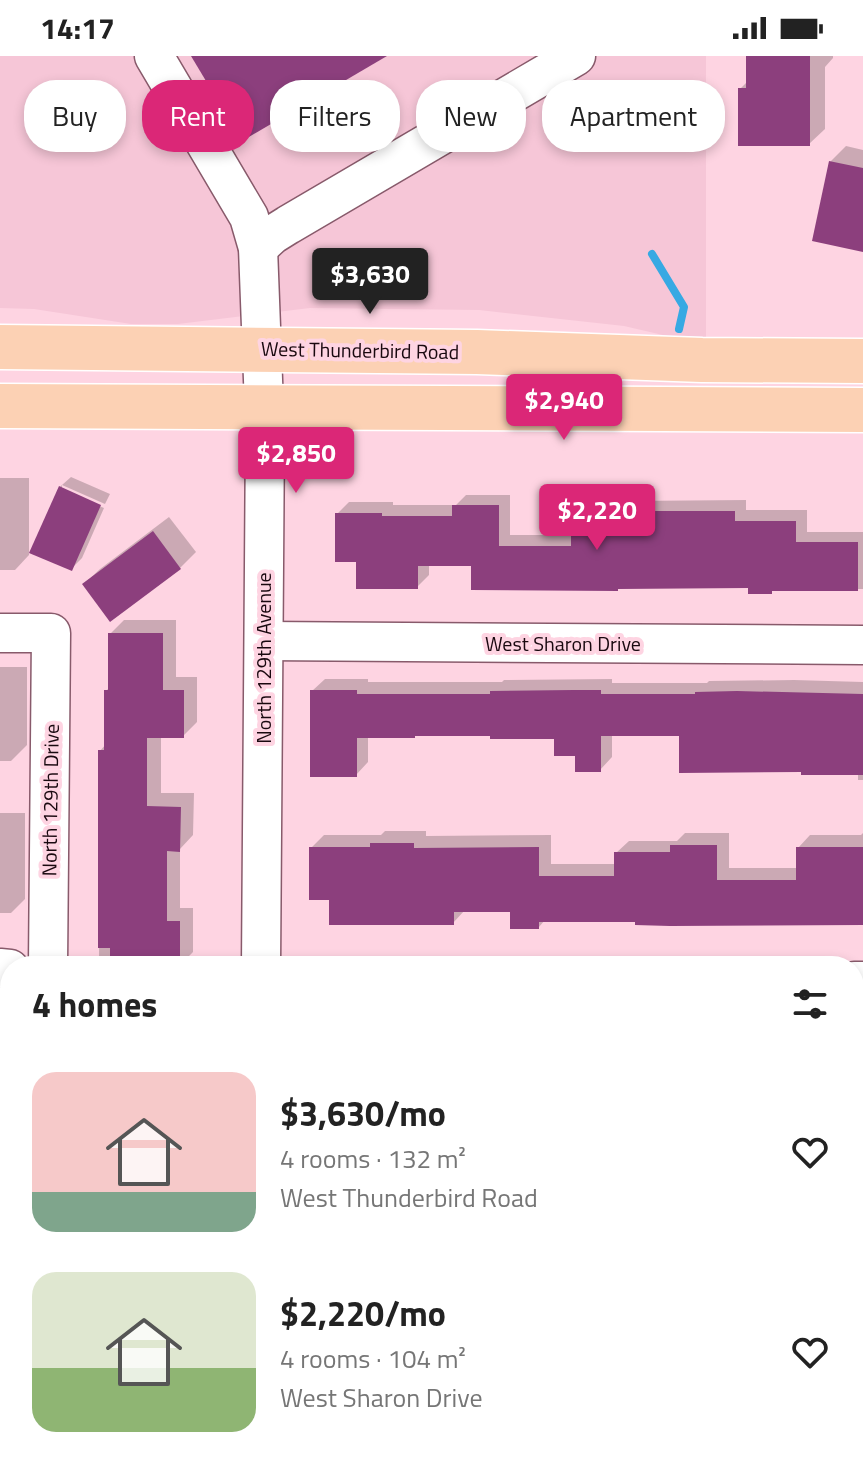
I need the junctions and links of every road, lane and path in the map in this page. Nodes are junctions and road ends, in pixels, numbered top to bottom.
1 (154, 56) edge
2 (576, 56) edge
3 (258, 248) junction
4 (0, 347) edge
5 (263, 349) junction
6 (863, 361) edge
7 (0, 406) edge
8 (264, 406) junction
9 (863, 410) edge
10 (0, 633) edge
11 (264, 641) junction
12 (863, 645) edge
13 (48, 956) edge
14 (261, 956) edge

1 - 3 street, North 129th Avenue
2 - 3 street
3 - 5 street, North 129th Avenue
4 - 5 main road, West Thunderbird Road
5 - 6 main road, West Thunderbird Road
5 - 8 street, North 129th Avenue
7 - 8 main road
8 - 9 main road
8 - 11 street, North 129th Avenue
10 - 13 street, North 129th Drive
11 - 12 street, West Sharon Drive
11 - 14 street, North 129th Avenue

